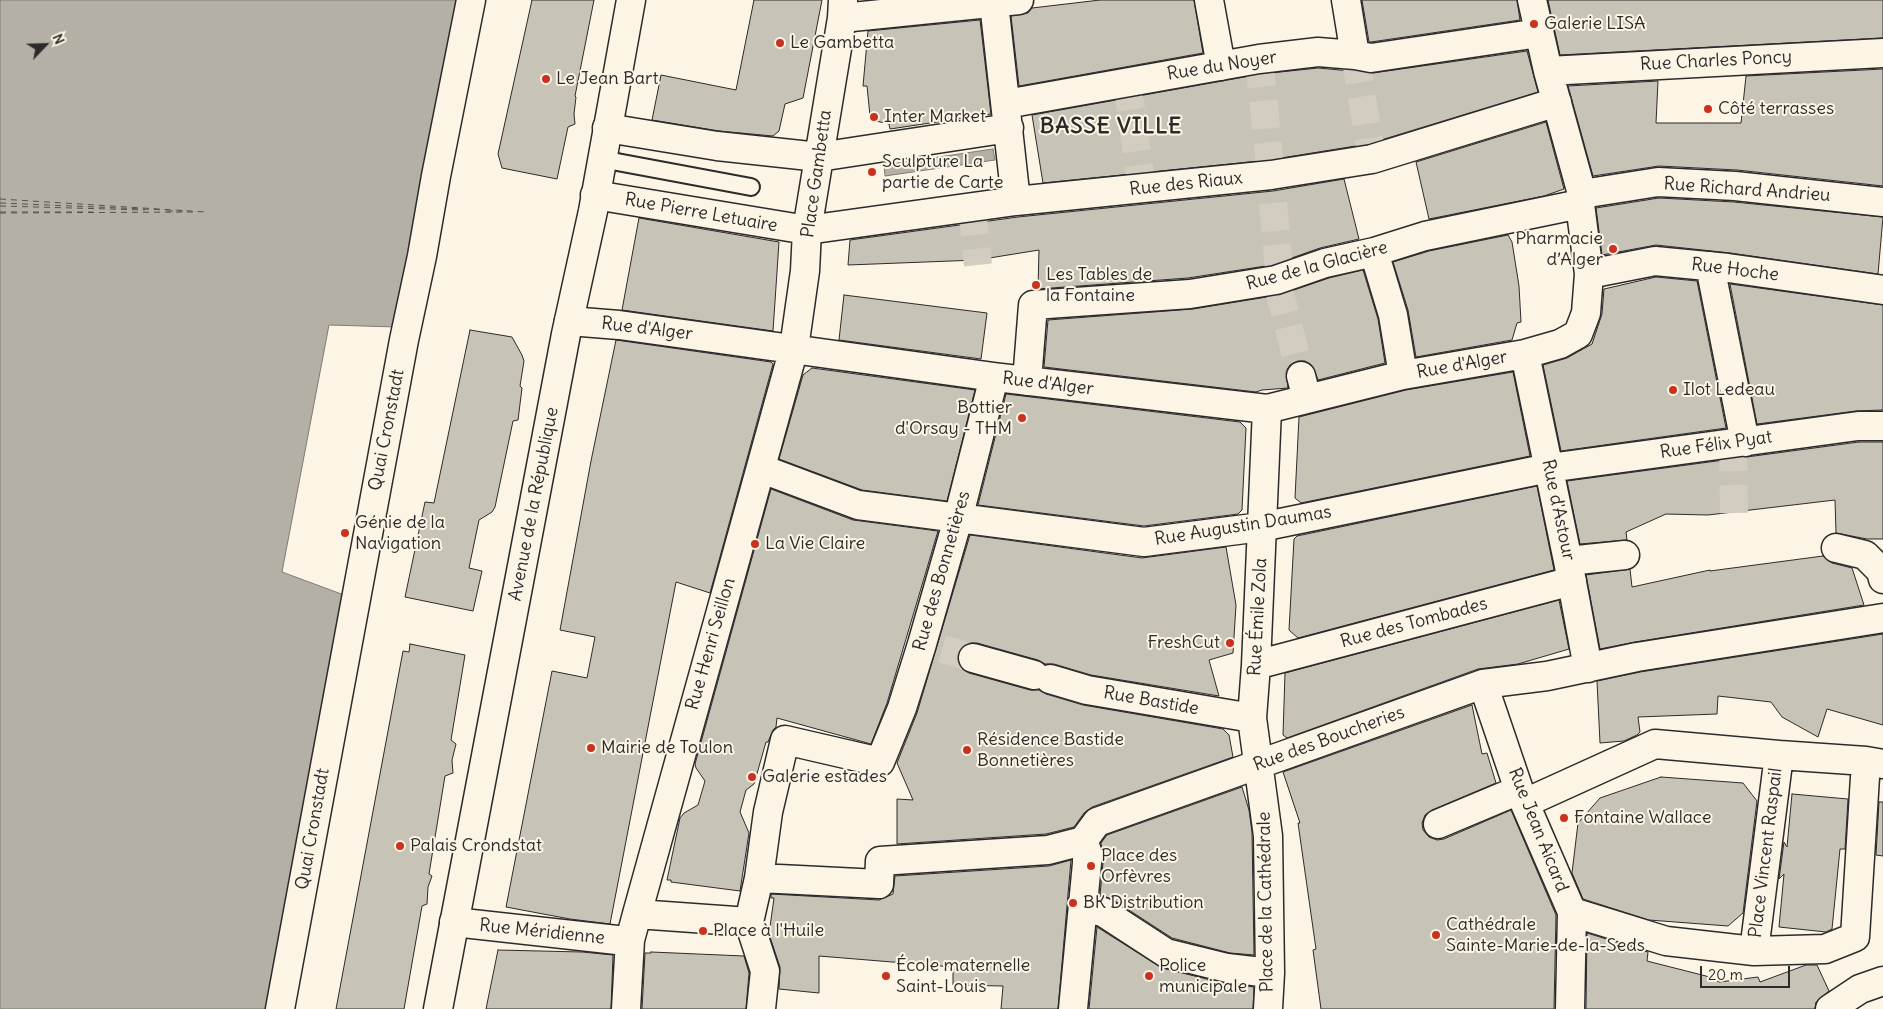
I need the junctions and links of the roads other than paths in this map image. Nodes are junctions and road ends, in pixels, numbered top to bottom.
1 (471, 0) edge
2 (631, 0) edge
3 (1209, 0) edge
4 (1346, 0) edge
5 (1532, 0) edge
6 (1007, 2) edge
7 (842, 9) edge
8 (1539, 33) junction
9 (1883, 53) edge
10 (1355, 55) junction
11 (1221, 66) junction
12 (1548, 71) junction
13 (1557, 102) junction
14 (1008, 116) junction
15 (607, 128) junction
16 (819, 156) junction
17 (601, 159) junction
18 (751, 187) dead end
19 (595, 195) junction
20 (1581, 199) junction
21 (1016, 201) junction
22 (1883, 202) edge
23 (1509, 218) joint
24 (807, 230) junction
25 (1374, 252) junction
26 (1710, 266) junction
27 (1589, 274) junction
28 (1882, 290) edge
29 (568, 321) junction
30 (794, 348) junction
31 (1524, 354) junction
32 (1403, 375) junction
33 (994, 377) junction
34 (1028, 381) junction
35 (1267, 409) junction
36 (1883, 426) edge
37 (1745, 442) junction
38 (762, 468) junction
39 (1549, 468) junction
40 (958, 519) junction
41 (1262, 527) junction
42 (1836, 548) dead end
43 (1625, 555) dead end
44 (1570, 571) junction
45 (1883, 579) edge
46 (1883, 618) edge
47 (973, 658) tunnel mouth
48 (1256, 665) junction
49 (1588, 668) junction
50 (1483, 684) junction
51 (1252, 718) junction
52 (1779, 754) junction
53 (1875, 763) edge
54 (1259, 764) junction
55 (1522, 796) junction
56 (1438, 824) dead end
57 (1083, 842) junction
58 (759, 878) junction
59 (1572, 912) junction
60 (637, 914) junction
61 (1083, 914) junction
62 (454, 922) junction
63 (749, 922) junction
64 (630, 940) junction
65 (1754, 951) junction
66 (1270, 973) junction
67 (1883, 981) edge
68 (280, 1009) edge
69 (438, 1009) edge
70 (626, 1009) edge
71 (761, 1009) edge
72 (1073, 1009) edge
73 (1268, 1009) edge
74 (1570, 1009) edge
75 (1830, 1009) edge

1 - 68 street, Quai Cronstadt
2 - 15 street, Avenue de la République
3 - 11 street
4 - 10 street
5 - 8 street, Rue d'Alger
6 - 7 street
6 - 14 street
7 - 16 street, Place Gambetta
8 - 10 street, Rue du Noyer
8 - 12 street, Rue d'Alger
9 - 12 street, Rue Charles Poncy
10 - 11 street, Rue du Noyer
11 - 14 street, Rue du Noyer
12 - 13 street, Rue d'Alger
13 - 20 street, Rue d'Alger
13 - 21 street, Rue des Riaux
14 - 16 street, Rue du Noyer
14 - 21 street
15 - 16 street
15 - 17 street, Avenue de la République
16 - 24 street, Place Gambetta
17 - 18 lane
17 - 19 street, Avenue de la République
19 - 24 street, Rue Pierre Letuaire
19 - 29 street, Avenue de la République
20 - 22 street, Rue Richard Andrieu
20 - 23 street, Rue Richard Andrieu
20 - 27 street, Rue d'Alger
21 - 24 street, Rue des Riaux
23 - 25 street, Rue de la Glacière
24 - 30 street, Place Gambetta
25 - 32 street
25 - 34 street, Rue de la Glacière
26 - 27 street, Rue Hoche
26 - 28 street, Rue Hoche
26 - 37 street
27 - 31 street, Rue d'Alger
29 - 30 street, Rue d'Alger
29 - 62 street, Avenue de la République
30 - 33 street, Rue d'Alger
30 - 38 street, Rue Henri Seillon
31 - 32 street, Rue d'Alger
31 - 39 street, Rue d'Astour
32 - 35 street, Rue d'Alger
33 - 34 street, Rue d'Alger
33 - 40 street, Rue des Bonnetières
34 - 35 street, Rue d'Alger
35 - 41 street, Rue Émile Zola
36 - 37 street, Rue Félix Pyat
37 - 39 street, Rue Félix Pyat
38 - 40 street, Rue Augustin Daumas
38 - 60 street, Rue Henri Seillon
39 - 41 street, Rue Augustin Daumas
39 - 44 street, Rue d'Astour
40 - 41 street, Rue Augustin Daumas
40 - 58 street, Rue des Bonnetières
41 - 48 street, Rue Émile Zola
42 - 45 street
43 - 44 street, Rue des Tombades
44 - 48 street, Rue des Tombades
44 - 49 street, Rue d'Astour
46 - 49 street, Rue des Boucheries
47 - 51 street, Rue Bastide
48 - 51 street, Rue Émile Zola
49 - 50 street, Rue des Boucheries
50 - 54 street, Rue des Boucheries
50 - 55 street, Rue Jean Aicard
51 - 54 street, Rue Émile Zola
52 - 53 street, Place Vincent Raspail
52 - 55 street, Place Vincent Raspail
52 - 65 street, Place Vincent Raspail
53 - 65 street, Place Vincent Raspail
54 - 57 street, Rue des Boucheries
54 - 66 street, Place de la Cathédrale
55 - 56 street, Place Vincent Raspail
55 - 59 street, Rue Jean Aicard
57 - 58 street
57 - 61 street
58 - 63 street
59 - 65 street, Place Vincent Raspail
59 - 74 street, Rue Jean Aicard
60 - 63 street
60 - 64 street, Rue Henri Seillon
61 - 66 street
61 - 72 street
62 - 64 street, Rue Méridienne
62 - 69 street, Avenue de la République
63 - 71 street
64 - 70 street, Rue Henri Seillon
66 - 73 street, Place de la Cathédrale
67 - 75 street

